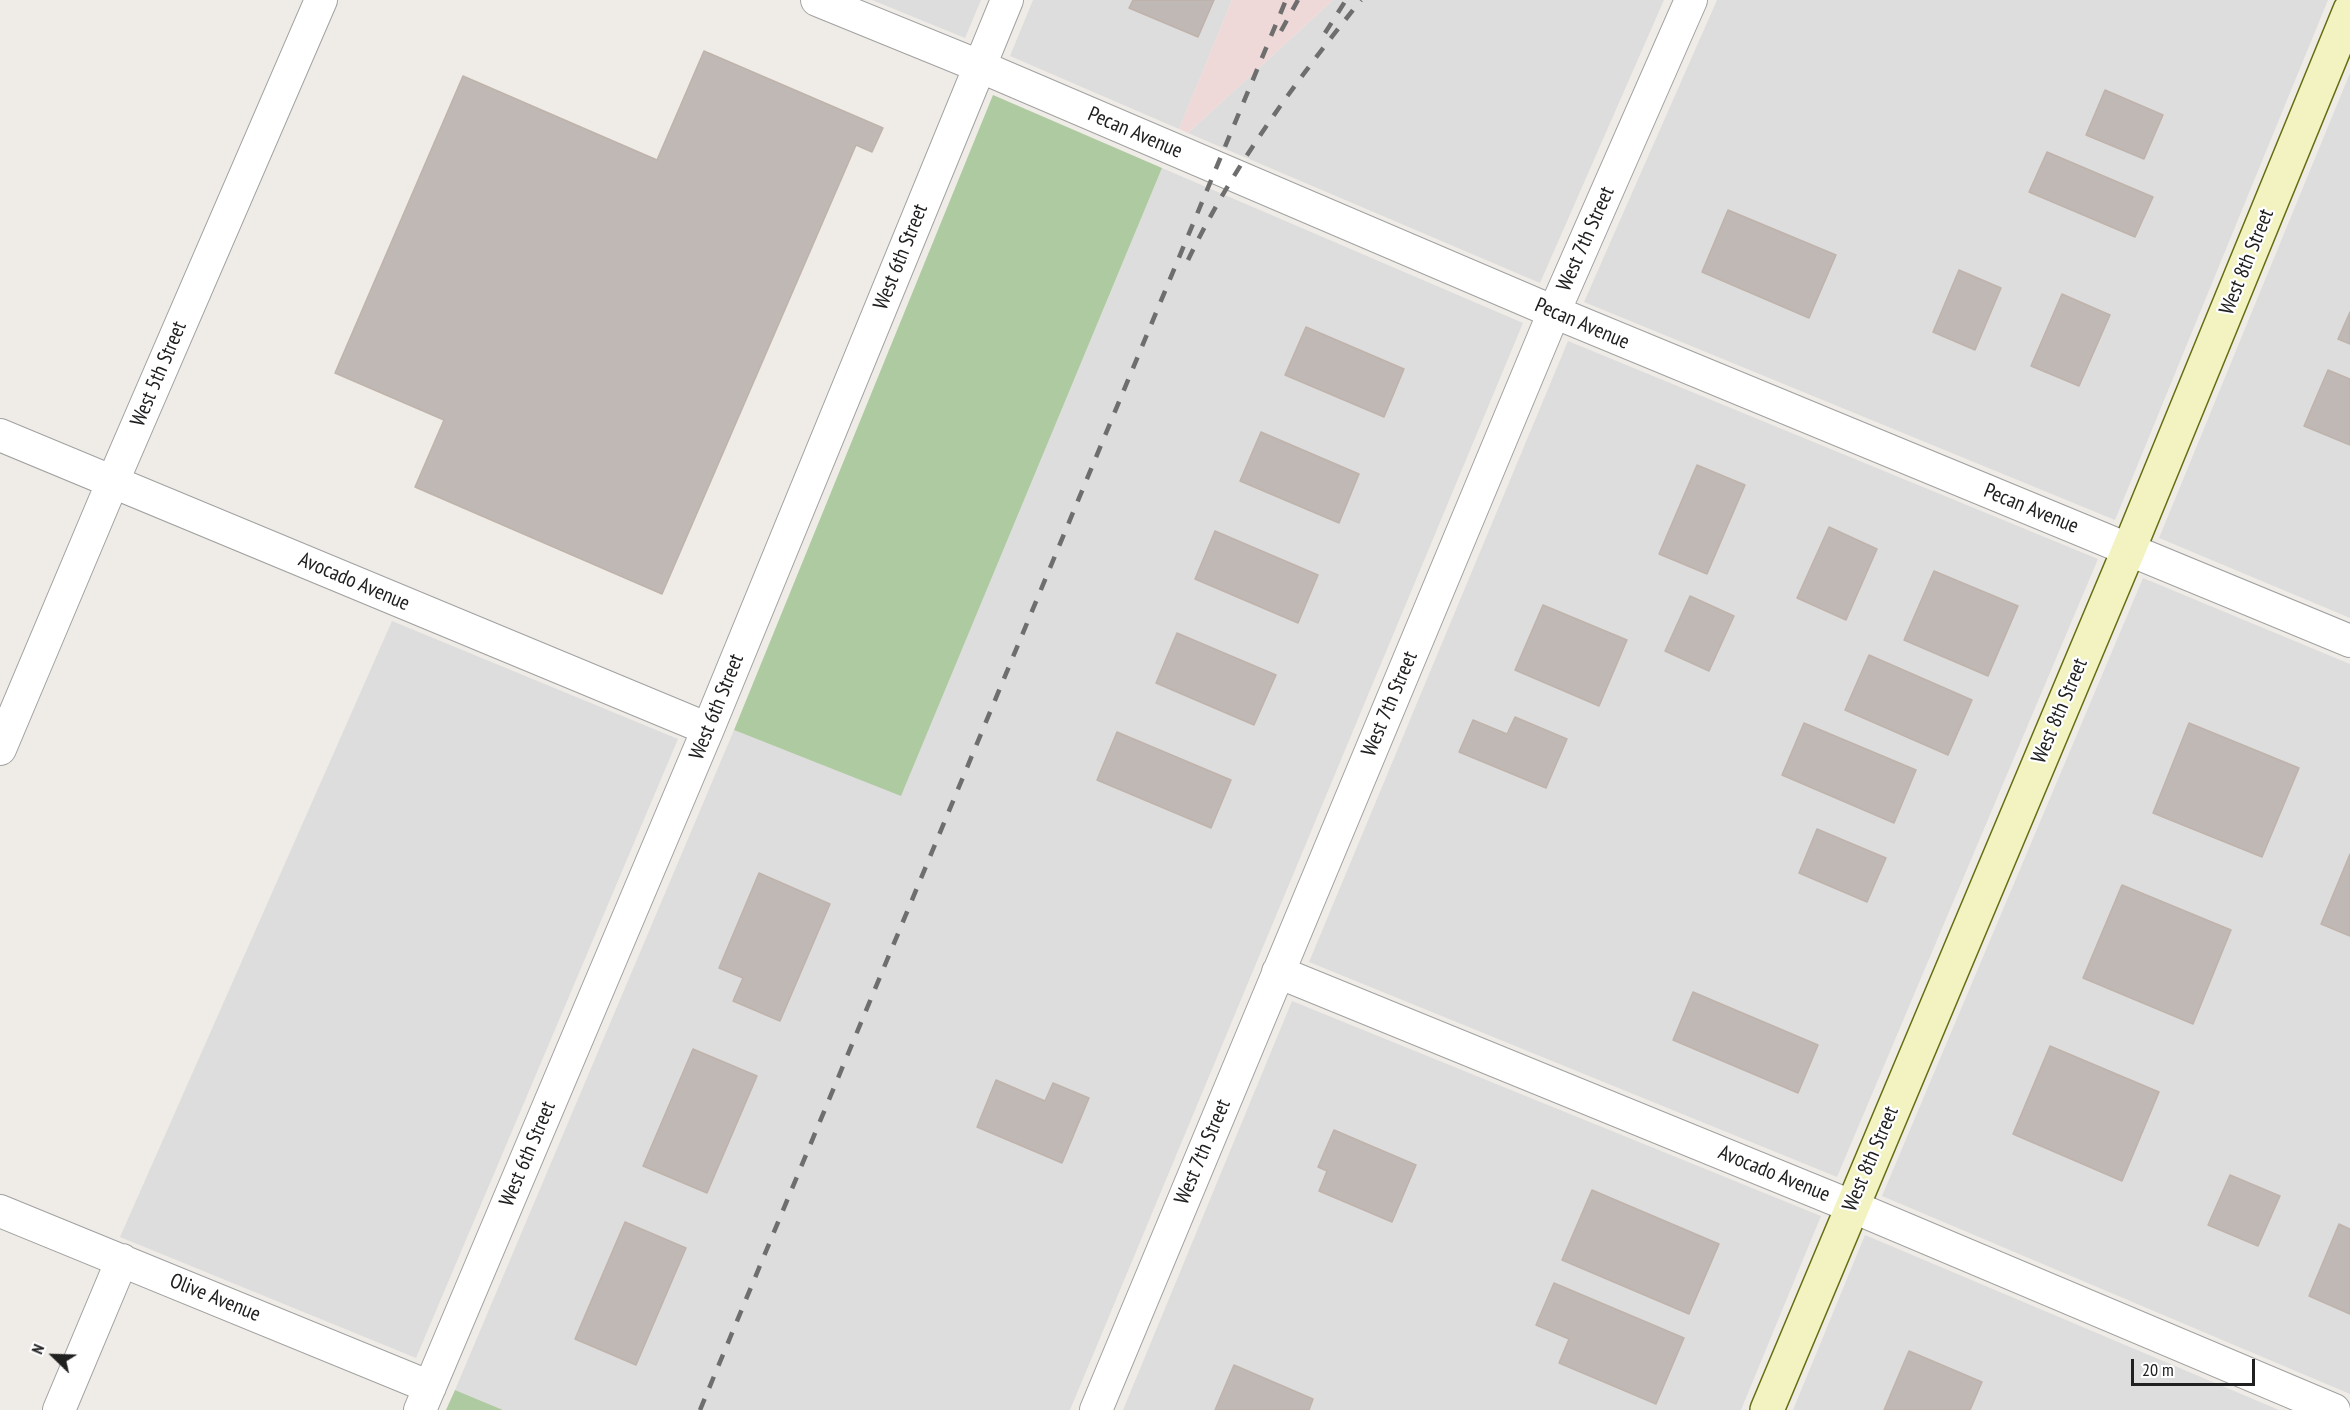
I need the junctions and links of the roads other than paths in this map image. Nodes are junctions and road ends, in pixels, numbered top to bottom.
1 (321, 0) edge
2 (817, 0) edge
3 (1007, 0) edge
4 (1691, 0) edge
5 (2350, 10) edge
6 (979, 66) junction
7 (1554, 312) junction
8 (0, 435) edge
9 (112, 482) junction
10 (2129, 549) junction
11 (2350, 641) edge
12 (708, 729) junction
13 (0, 749) edge
14 (1278, 972) junction
15 (1851, 1206) junction
16 (0, 1211) edge
17 (122, 1260) junction
18 (425, 1398) edge
19 (59, 1410) edge
20 (1096, 1410) edge
21 (1767, 1410) edge
22 (2334, 1410) edge

1 - 9 street, West 5th Street
2 - 6 street, Pecan Avenue
3 - 6 street, West 6th Street
4 - 7 street, West 7th Street
5 - 10 street, West 8th Street
6 - 7 street, Pecan Avenue
6 - 12 street, West 6th Street
7 - 10 street, Pecan Avenue
7 - 14 street, West 7th Street
8 - 9 street, Avocado Avenue
9 - 12 street, Avocado Avenue
9 - 13 street, West 5th Street
10 - 11 street, Pecan Avenue
10 - 15 street, West 8th Street
12 - 18 street, West 6th Street
14 - 15 street, Avocado Avenue
14 - 20 street, West 7th Street
15 - 21 street, West 8th Street
15 - 22 street, Avocado Avenue
16 - 17 street, Olive Avenue
17 - 18 street, Olive Avenue
17 - 19 street

